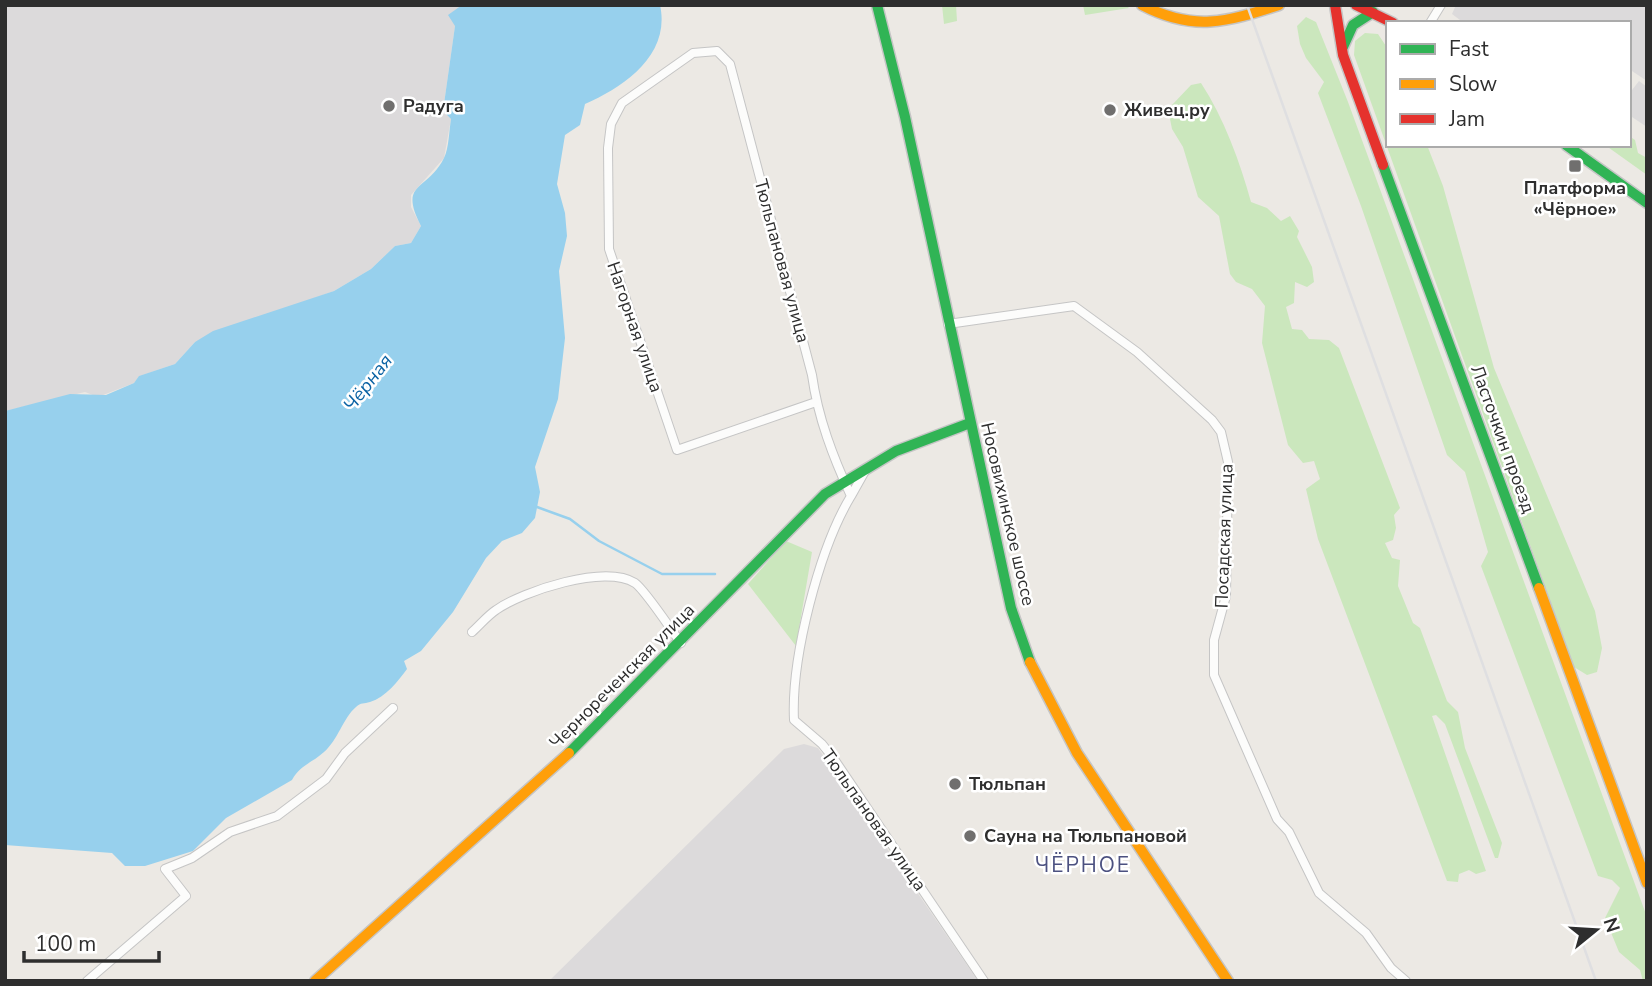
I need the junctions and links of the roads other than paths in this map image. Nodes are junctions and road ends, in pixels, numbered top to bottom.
1 (877, 5) edge
2 (1142, 5) edge
3 (1279, 5) edge
4 (1335, 5) edge
5 (1356, 5) edge
6 (1441, 5) edge
7 (1373, 12) junction
8 (1389, 21) edge
9 (1431, 21) edge
10 (1343, 55) junction
11 (730, 64) joint
12 (1569, 147) edge
13 (1647, 203) edge
14 (948, 324) junction
15 (816, 402) junction
16 (970, 423) junction
17 (869, 465) junction
18 (844, 480) junction
19 (850, 496) junction
20 (472, 632) dead end
21 (681, 643) junction
22 (393, 708) dead end
23 (1647, 883) edge
24 (87, 981) edge
25 (315, 981) edge
26 (984, 981) edge
27 (1228, 981) edge
28 (1406, 981) edge

1 - 14 street, Носовихинское шоссе
2 - 3 street
4 - 10 street, Ласточкин проезд
5 - 7 street
6 - 9 street
7 - 8 street
7 - 10 street
10 - 23 street, Ласточкин проезд
11 - 15 street, Тюльпановая улица
11 - 15 street, Нагорная улица
12 - 13 street
14 - 16 street, Носовихинское шоссе
14 - 28 street, Посадская улица
15 - 18 street, Тюльпановая улица
16 - 17 street, Чернореченская улица
16 - 27 street, Носовихинское шоссе
17 - 18 street, Чернореченская улица
17 - 19 street, Тюльпановая улица
18 - 19 street, Тюльпановая улица
18 - 21 street, Чернореченская улица
19 - 26 street, Тюльпановая улица
20 - 21 street
21 - 25 street, Чернореченская улица
22 - 24 street

